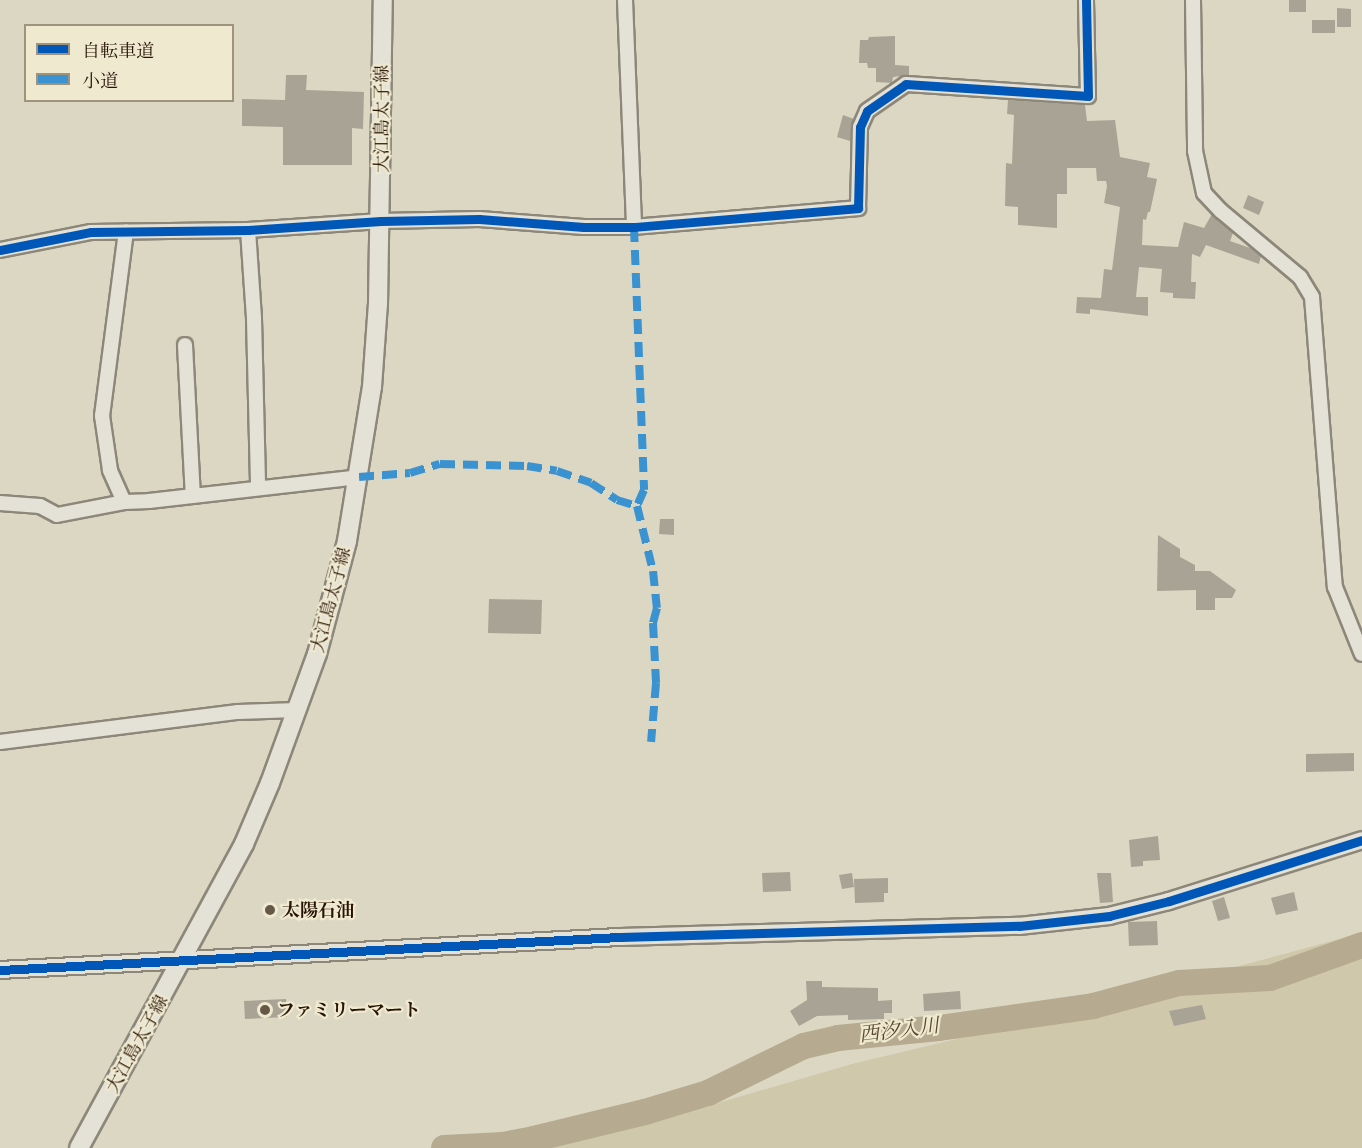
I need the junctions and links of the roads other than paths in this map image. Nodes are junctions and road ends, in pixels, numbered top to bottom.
1 (383, 0) edge
2 (625, 0) edge
3 (1086, 0) edge
4 (1192, 0) edge
5 (381, 221) junction
6 (634, 227) junction
7 (248, 230) junction
8 (126, 232) junction
9 (0, 250) edge
10 (185, 345) dead end
11 (359, 477) junction
12 (258, 487) junction
13 (193, 496) junction
14 (124, 502) junction
15 (0, 503) edge
16 (1362, 654) edge
17 (297, 710) junction
18 (0, 742) edge
19 (1362, 840) edge
20 (182, 962) junction
21 (0, 970) edge
22 (79, 1148) edge

1 - 5 main road, 大江島太子線
2 - 6 street
3 - 6 street
4 - 16 street
5 - 6 street
5 - 7 street
5 - 11 main road, 大江島太子線
7 - 8 street
7 - 12 street
8 - 9 street
8 - 14 street
10 - 13 street
11 - 12 street
11 - 17 main road, 大江島太子線
12 - 13 street
13 - 14 street
14 - 15 street
17 - 18 street
17 - 20 main road, 大江島太子線
19 - 20 street
20 - 21 street
20 - 22 main road, 大江島太子線

